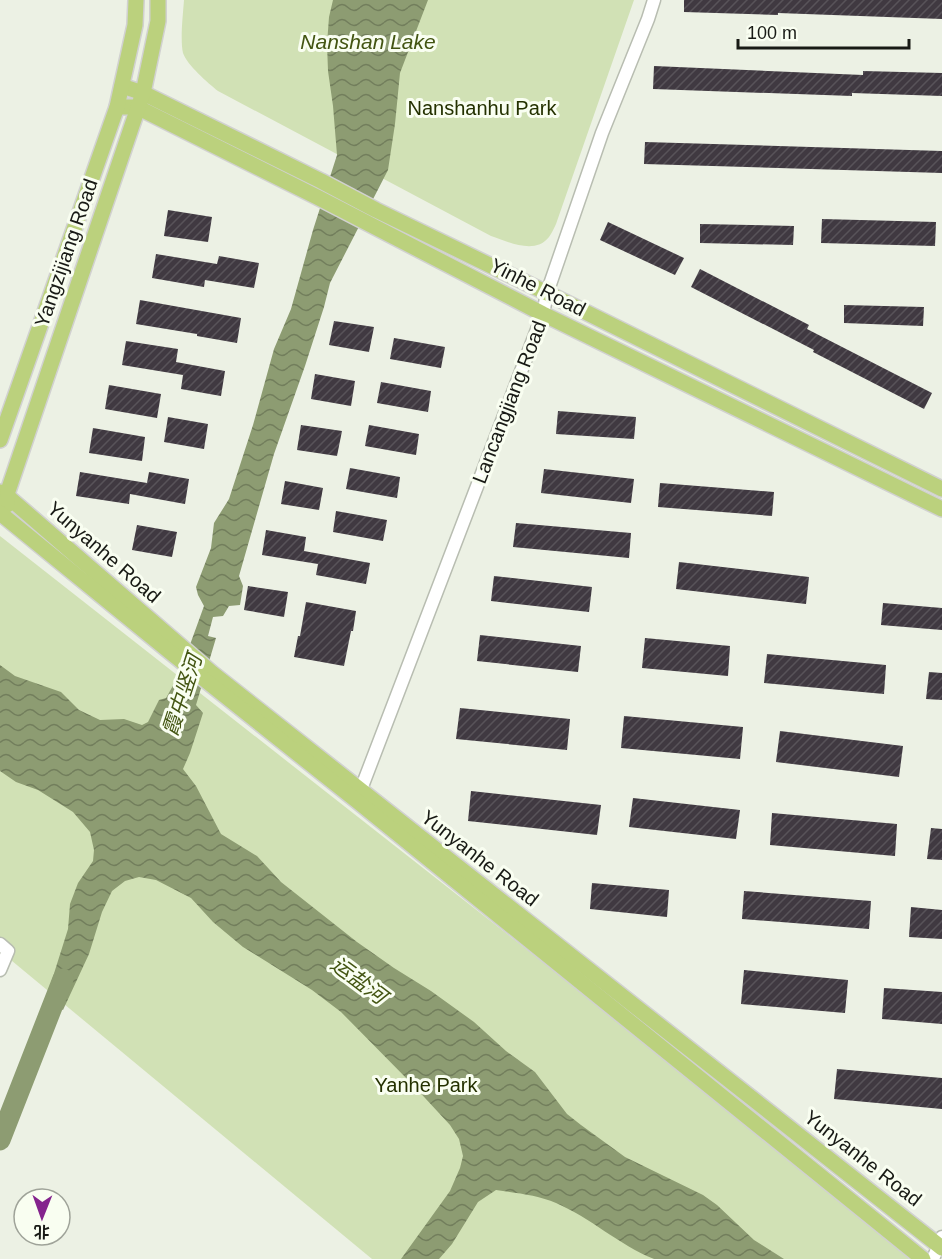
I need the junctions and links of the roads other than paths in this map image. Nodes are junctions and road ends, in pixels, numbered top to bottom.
1 (136, 0) edge
2 (158, 0) edge
3 (654, 0) edge
4 (122, 86) junction
5 (140, 100) junction
6 (117, 107) junction
7 (371, 216) junction
8 (547, 293) junction
9 (543, 314) junction
10 (0, 440) edge
11 (942, 489) edge
12 (4, 494) edge
13 (942, 509) edge
14 (3, 515) edge
15 (178, 651) junction
16 (359, 796) junction
17 (0, 944) edge
18 (0, 970) edge
19 (939, 1247) edge
20 (923, 1259) edge

1 - 4 main road, Yangzijiang Road
2 - 5 main road, Yangzijiang Road
3 - 8 street, Lancangjiang Road
4 - 5 main road, Yinhe Road
4 - 6 main road, Yangzijiang Road
5 - 6 main road, Yinhe Road
5 - 7 main road, Yinhe Road
5 - 7 main road, Yinhe Road
5 - 12 main road, Yangzijiang Road
6 - 10 main road, Yangzijiang Road
7 - 8 main road, Yinhe Road
7 - 9 main road, Yinhe Road
8 - 9 street, Lancangjiang Road
8 - 11 main road, Yinhe Road
9 - 13 main road, Yinhe Road
9 - 16 street, Lancangjiang Road
12 - 14 main road, Yangzijiang Road
12 - 15 main road, Yunyanhe Road
14 - 15 main road, Yunyanhe Road
15 - 16 main road, Yunyanhe Road
16 - 19 main road, Yunyanhe Road
16 - 20 main road, Yunyanhe Road
17 - 18 street

